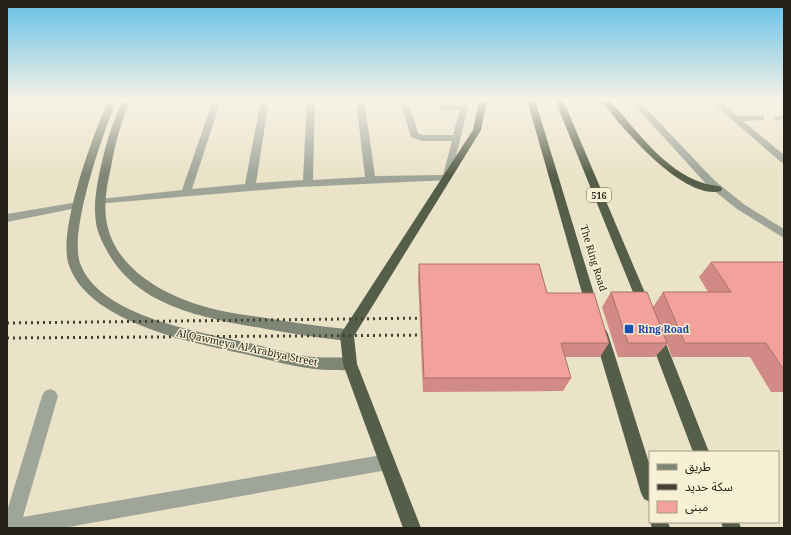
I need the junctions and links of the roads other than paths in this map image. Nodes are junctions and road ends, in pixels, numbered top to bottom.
1 (103, 125) edge
2 (117, 125) edge
3 (209, 125) edge
4 (261, 125) edge
5 (310, 125) edge
6 (363, 125) edge
7 (411, 125) edge
8 (460, 125) edge
9 (478, 125) edge
10 (538, 125) edge
11 (569, 125) edge
12 (629, 125) edge
13 (656, 125) edge
14 (743, 125) edge
15 (457, 138) junction
16 (782, 156) edge
17 (447, 178) junction
18 (370, 179) junction
19 (308, 182) junction
20 (250, 187) junction
21 (717, 189) junction
22 (186, 192) junction
23 (100, 202) junction
24 (78, 205) junction
25 (7, 218) edge
26 (784, 234) edge
27 (348, 336) junction
28 (350, 364) junction
29 (50, 396) dead end
30 (701, 451) edge
31 (388, 462) junction
32 (649, 490) edge
33 (11, 528) edge
34 (412, 528) edge

1 - 24 street, Al Qawmeya Al Arabiya Street
2 - 23 street
3 - 22 street
4 - 20 street
5 - 19 street
6 - 18 street
7 - 15 street
8 - 15 street
9 - 17 highway
10 - 32 highway, The Ring Road
11 - 30 highway, 516
12 - 21 highway
13 - 21 street
14 - 16 street
15 - 17 street
17 - 18 street
17 - 27 highway
18 - 19 street
19 - 20 street
20 - 22 street
21 - 26 street
22 - 23 street
23 - 27 street
24 - 25 street
24 - 28 street, Al Qawmeya Al Arabiya Street
27 - 28 highway
28 - 31 highway
29 - 33 street
31 - 33 street
31 - 34 highway

